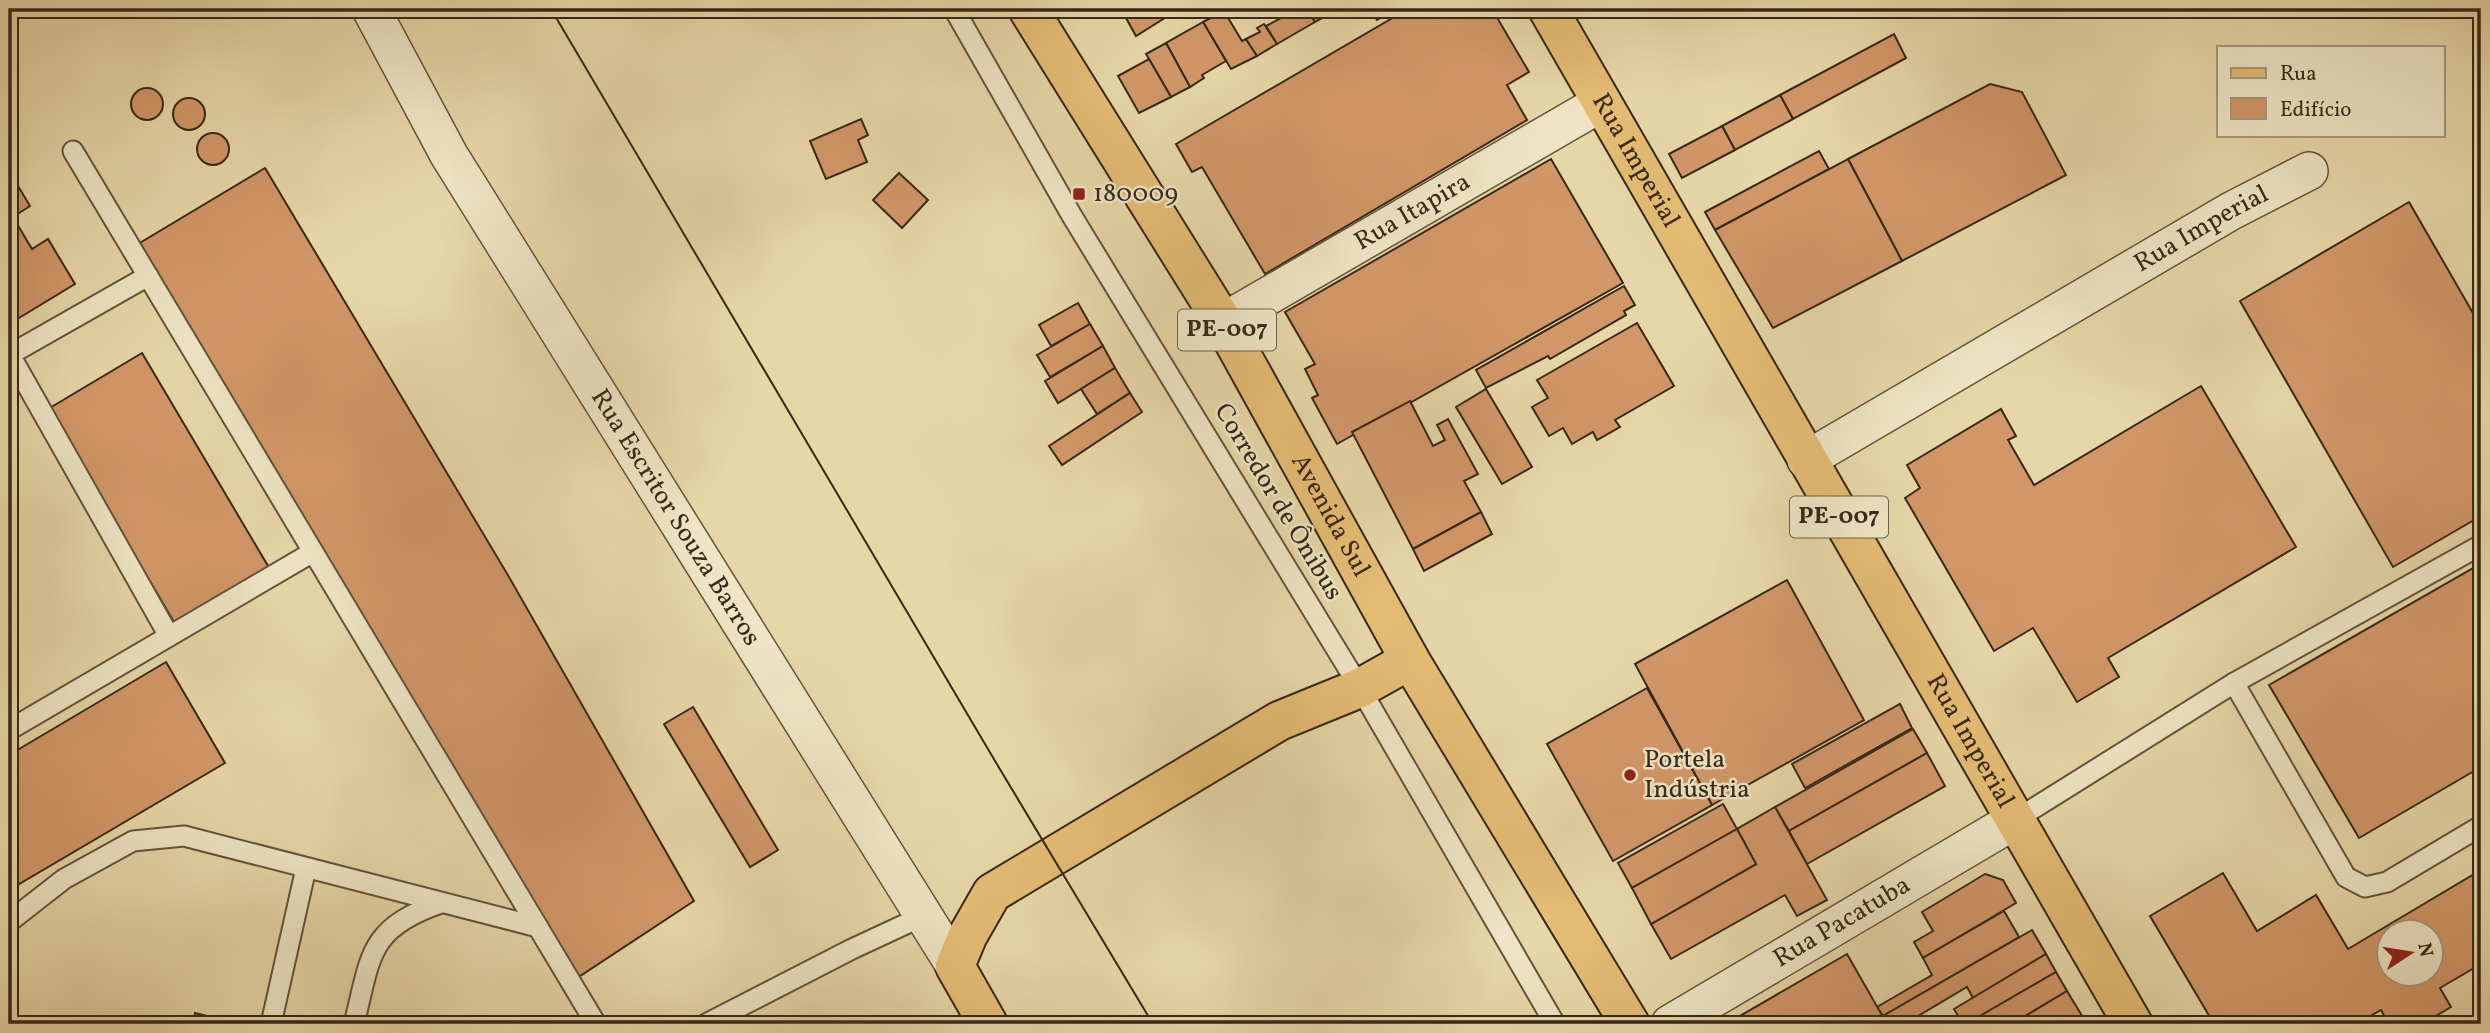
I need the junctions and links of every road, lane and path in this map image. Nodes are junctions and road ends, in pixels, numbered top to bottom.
1 (370, 9) edge
2 (954, 9) edge
3 (1028, 9) edge
4 (1548, 9) edge
5 (1601, 103) junction
6 (73, 151) dead end
7 (2309, 172) dead end
8 (148, 276) junction
9 (1223, 322) junction
10 (9, 355) edge
11 (1806, 460) junction
12 (2481, 545) edge
13 (313, 552) junction
14 (169, 636) junction
15 (1410, 660) junction
16 (2234, 683) junction
17 (1360, 688) junction
18 (9, 730) edge
19 (2015, 820) junction
20 (2481, 826) edge
21 (306, 868) junction
22 (442, 903) junction
23 (923, 916) junction
24 (9, 922) edge
25 (538, 927) junction
26 (962, 951) junction
27 (271, 1024) edge
28 (354, 1024) edge
29 (596, 1024) edge
30 (706, 1024) edge
31 (988, 1024) edge
32 (1555, 1024) edge
33 (1630, 1024) edge
34 (1670, 1024) edge
35 (2133, 1024) edge

1 - 23 street, Rua Escritor Souza Barros
2 - 17 lane, Corredor de Ônibus
3 - 9 main road, Avenida Sul / PE-007
4 - 5 main road, Rua Imperial / PE-007
5 - 9 street, Rua Itapira
5 - 11 main road, Rua Imperial / PE-007
6 - 8 lane
7 - 11 street, Rua Imperial
8 - 10 lane
8 - 13 lane
9 - 15 main road, Avenida Sul / PE-007
10 - 14 lane
11 - 19 main road, Rua Imperial / PE-007
12 - 16 lane
13 - 14 lane
13 - 25 lane
14 - 18 lane
15 - 17 main road
15 - 33 main road, Avenida Sul / PE-007
16 - 19 lane
16 - 20 lane
17 - 26 main road
17 - 32 lane, Corredor de Ônibus
19 - 34 street, Rua Pacatuba
19 - 35 main road, Rua Imperial / PE-007
21 - 22 lane
21 - 24 lane
21 - 27 lane
22 - 25 lane
22 - 28 lane
23 - 26 street, Rua Escritor Souza Barros
23 - 30 lane
25 - 29 lane
26 - 31 main road, Rua Escritor Souza Barros

